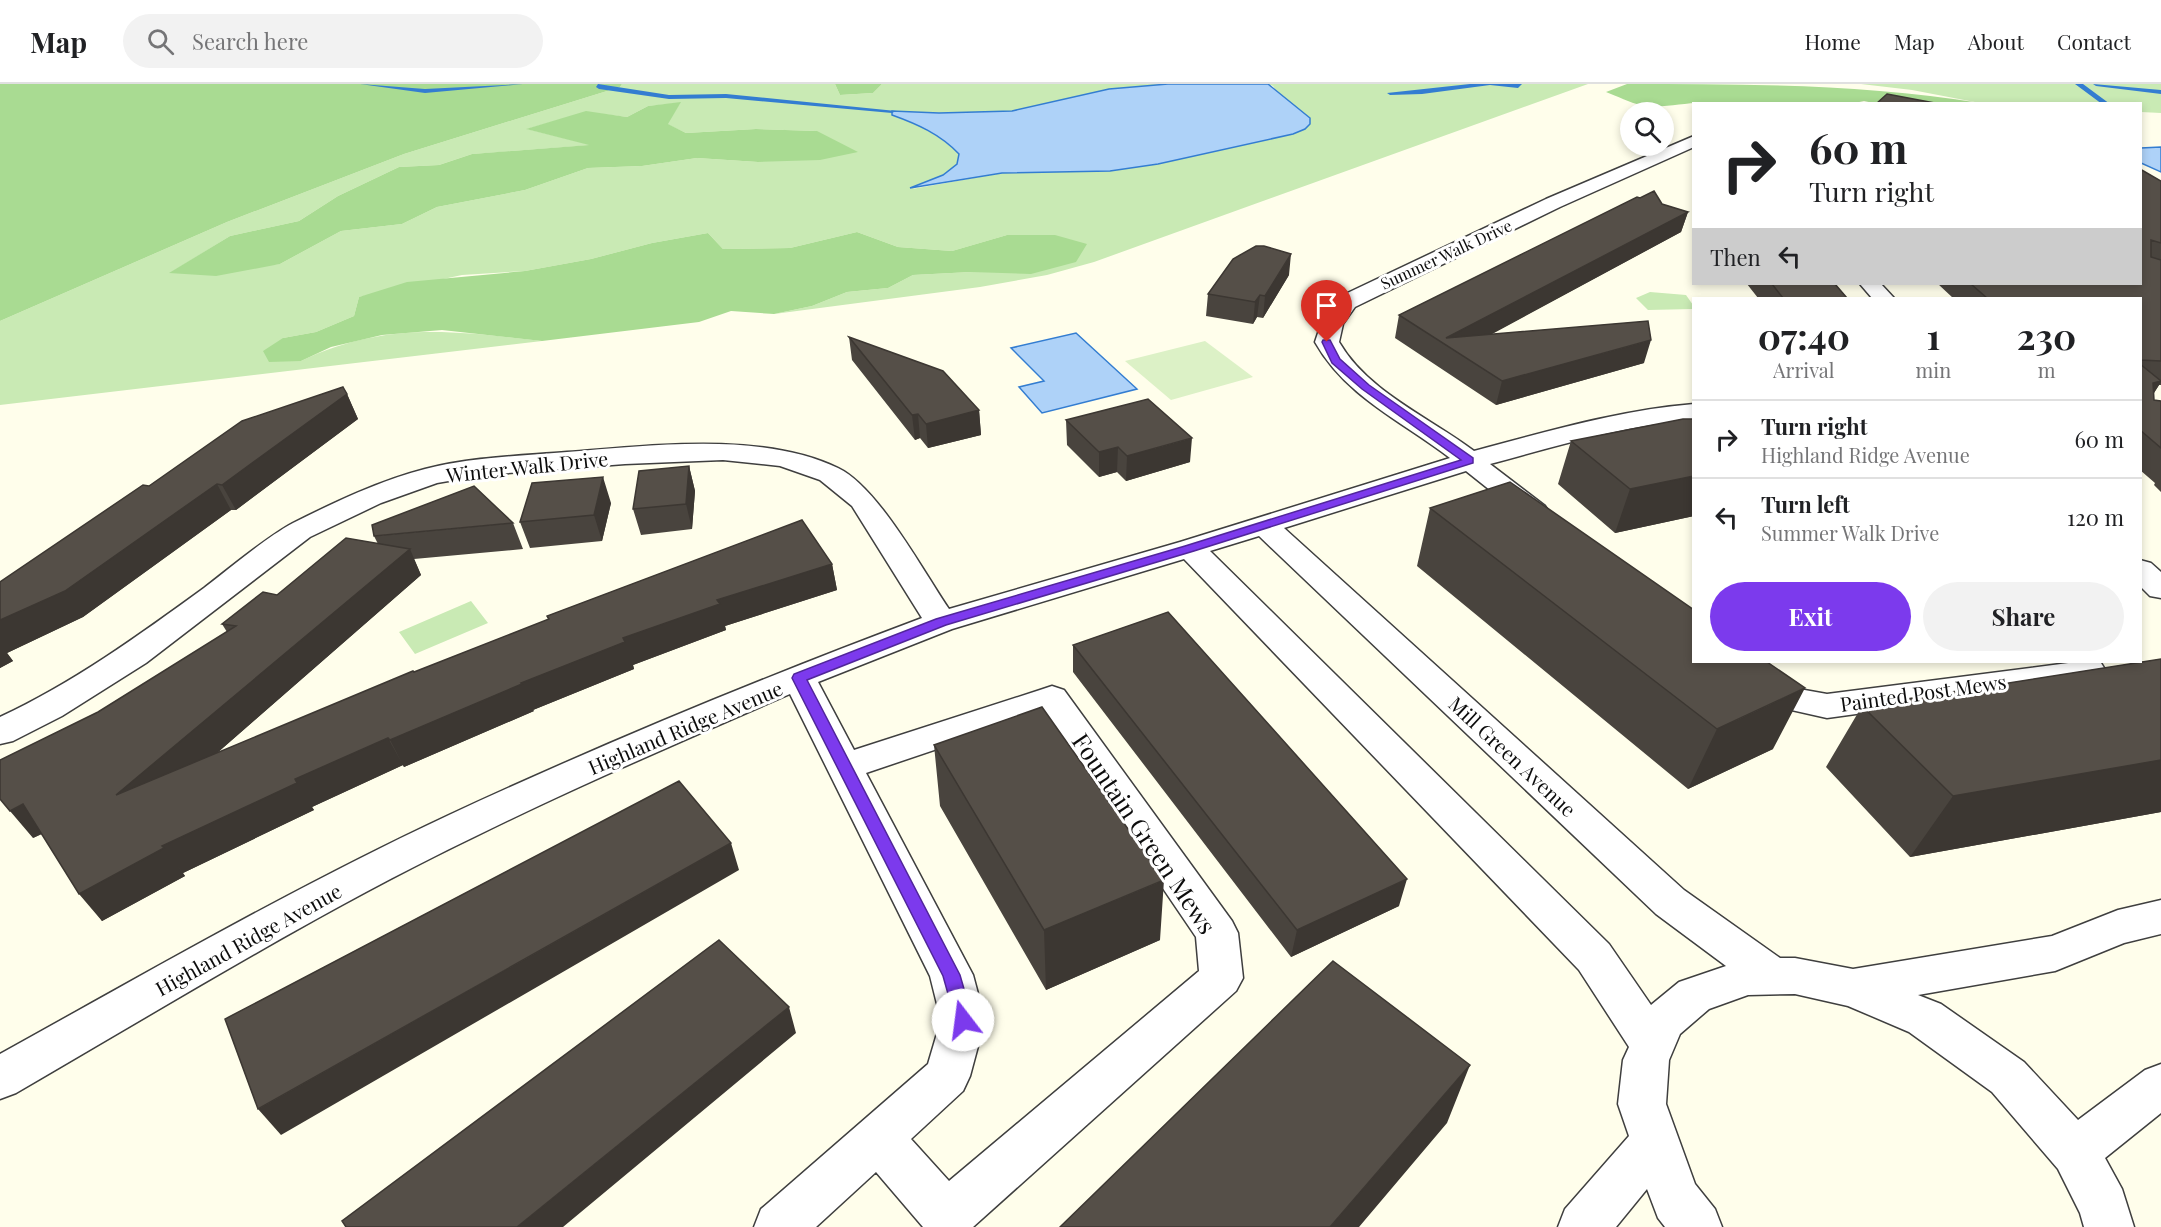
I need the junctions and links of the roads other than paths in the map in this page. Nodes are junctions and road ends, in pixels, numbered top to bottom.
1 (1687, 149) edge
2 (1871, 285) edge
3 (1882, 297) edge
4 (1692, 412) edge
5 (1469, 460) junction
6 (1263, 525) junction
7 (1553, 526) edge
8 (1190, 548) junction
9 (2142, 571) edge
10 (2161, 589) edge
11 (941, 622) junction
12 (1734, 663) edge
13 (2089, 671) edge
14 (799, 678) junction
15 (0, 732) edge
16 (845, 766) junction
17 (2161, 916) edge
18 (1772, 976) junction
19 (1853, 988) junction
20 (1653, 1045) junction
21 (0, 1078) edge
22 (2161, 1085) edge
23 (878, 1138) junction
24 (1656, 1142) junction
25 (2075, 1152) junction
26 (779, 1227) edge
27 (1583, 1227) edge
28 (1697, 1227) edge
29 (2109, 1227) edge

1 - 5 street, Summer Walk Drive
2 - 3 street
4 - 5 street, Highland Ridge Avenue
5 - 6 street, Highland Ridge Avenue
5 - 7 street
6 - 8 street, Highland Ridge Avenue
6 - 18 street, Mill Green Avenue
8 - 11 street, Highland Ridge Avenue
8 - 20 street
9 - 10 street
11 - 14 street, Highland Ridge Avenue
11 - 15 street, Winter Walk Drive
12 - 13 street, Painted Post Mews
14 - 16 street
14 - 21 street, Highland Ridge Avenue
16 - 23 street
16 - 23 street, Fountain Green Mews
17 - 19 street
18 - 19 street
18 - 20 street
19 - 25 street
20 - 24 street
22 - 25 street
23 - 26 street
24 - 27 street
24 - 28 street
25 - 29 street

